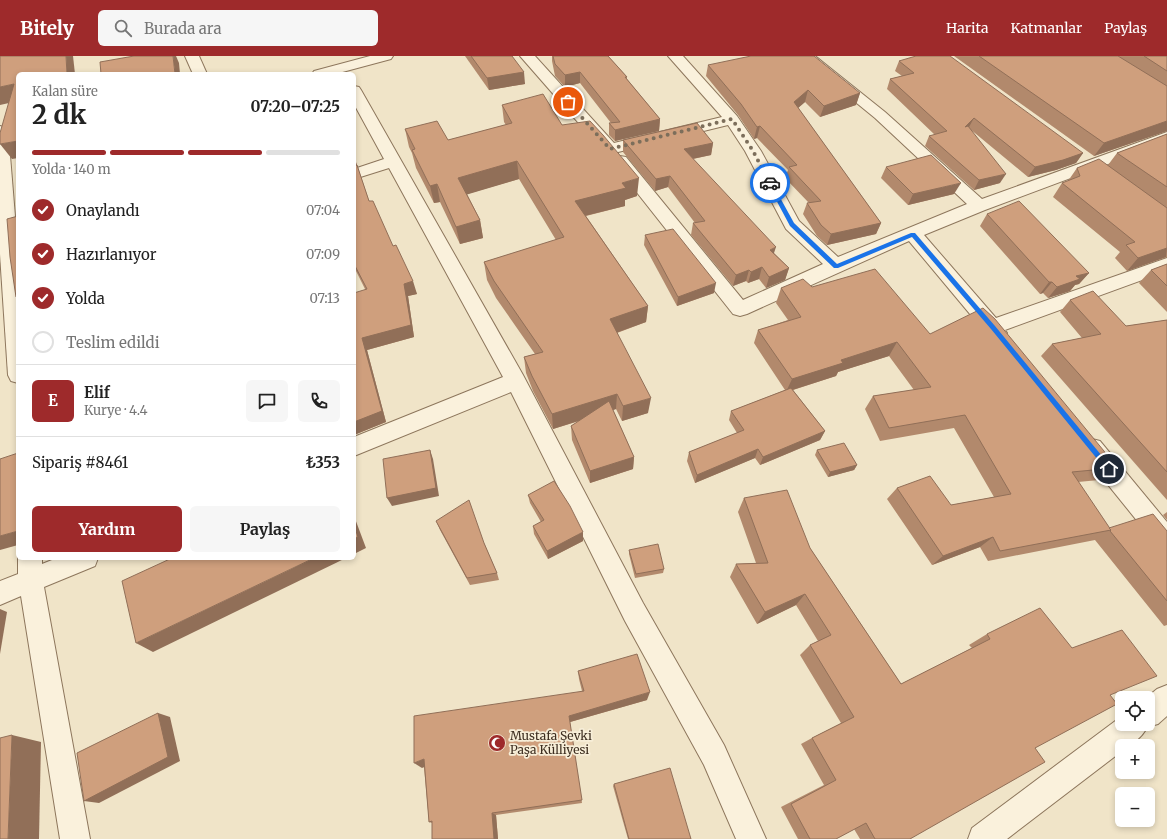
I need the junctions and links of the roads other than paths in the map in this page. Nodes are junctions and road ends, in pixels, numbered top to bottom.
1 (192, 56) edge
2 (386, 56) edge
3 (527, 56) edge
4 (675, 56) edge
5 (806, 56) edge
6 (341, 66) edge
7 (199, 72) edge
8 (324, 72) edge
9 (356, 94) edge
10 (732, 119) junction
11 (1167, 137) edge
12 (5, 139) edge
13 (610, 149) junction
14 (393, 162) junction
15 (356, 173) edge
16 (979, 206) junction
17 (913, 234) junction
18 (1167, 264) edge
19 (836, 266) junction
20 (10, 280) edge
21 (993, 328) junction
22 (1008, 346) edge
23 (16, 350) edge
24 (516, 381) junction
25 (1082, 437) edge
26 (356, 446) edge
27 (1167, 540) edge
28 (76, 560) edge
29 (30, 569) edge
30 (0, 593) edge
31 (1167, 699) edge
32 (1155, 708) edge
33 (1125, 731) edge
34 (75, 839) edge
35 (751, 839) edge
36 (983, 839) edge

1 - 7 street
2 - 6 street
3 - 13 street
4 - 10 street
5 - 16 street
6 - 8 street
9 - 14 street
10 - 13 street
10 - 19 street
11 - 16 street
12 - 20 street
13 - 19 street
14 - 15 street
14 - 24 street
16 - 17 street
17 - 19 street
17 - 21 street
18 - 21 street
20 - 23 street
21 - 22 street
24 - 26 street
24 - 35 street
25 - 27 street
28 - 29 street
29 - 30 street
29 - 34 street
31 - 32 street
33 - 36 street

